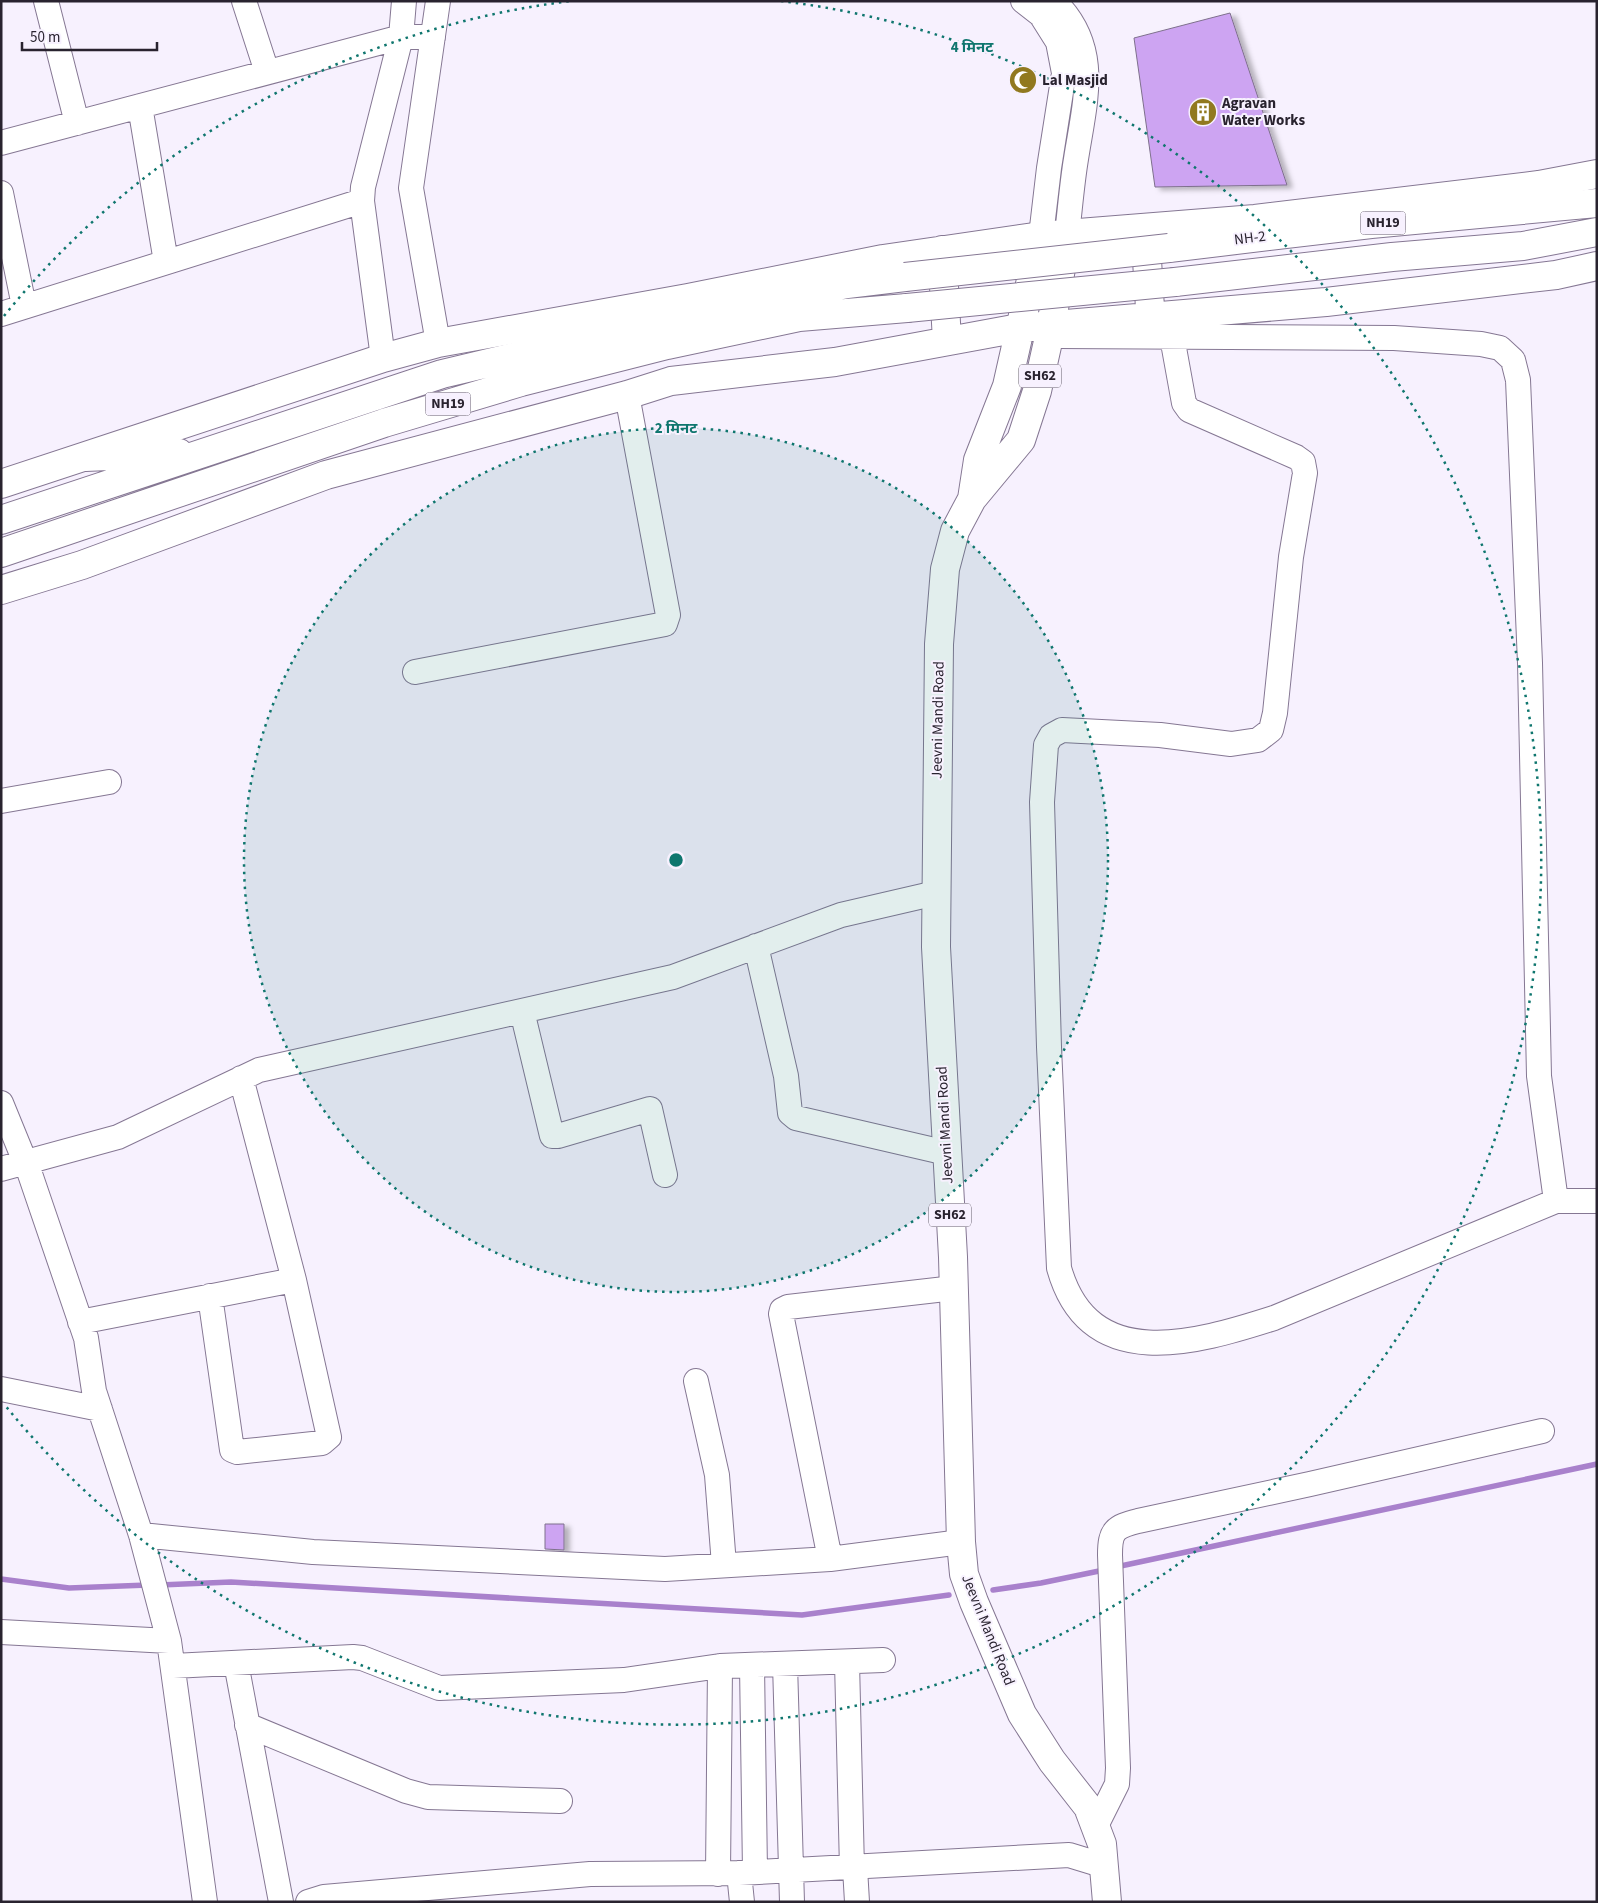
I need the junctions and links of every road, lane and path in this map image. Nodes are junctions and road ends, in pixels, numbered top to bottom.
1 (46, 1) edge
2 (244, 1) edge
3 (404, 1) edge
4 (438, 1) edge
5 (1023, 1) edge
6 (1054, 1) edge
7 (401, 37) junction
8 (432, 37) junction
9 (267, 72) junction
10 (140, 106) junction
11 (78, 123) junction
12 (1, 143) edge
13 (1597, 174) edge
14 (1, 193) edge
15 (362, 201) junction
16 (1597, 203) edge
17 (1145, 228) junction
18 (1597, 232) edge
19 (1067, 234) junction
20 (1040, 236) junction
21 (942, 250) junction
22 (166, 262) junction
23 (1597, 266) edge
24 (24, 306) junction
25 (1, 314) edge
26 (1150, 317) junction
27 (1018, 328) junction
28 (1050, 331) junction
29 (1172, 337) junction
30 (948, 341) junction
31 (438, 343) junction
32 (384, 358) junction
33 (628, 395) junction
34 (214, 451) junction
35 (85, 457) junction
36 (1, 484) edge
37 (972, 499) junction
38 (1, 520) edge
39 (1, 552) edge
40 (1, 590) edge
41 (415, 672) dead end
42 (109, 782) dead end
43 (1, 801) edge
44 (936, 893) junction
45 (756, 946) junction
46 (522, 1011) junction
47 (241, 1078) junction
48 (1, 1103) edge
49 (947, 1153) junction
50 (26, 1164) junction
51 (1, 1169) edge
52 (665, 1175) dead end
53 (1597, 1201) edge
54 (1556, 1202) junction
55 (294, 1280) junction
56 (954, 1288) junction
57 (210, 1296) junction
58 (80, 1322) junction
59 (696, 1380) dead end
60 (1, 1389) edge
61 (100, 1409) junction
62 (1542, 1431) dead end
63 (141, 1535) junction
64 (961, 1542) junction
65 (830, 1558) junction
66 (724, 1565) junction
67 (1, 1632) edge
68 (169, 1641) junction
69 (883, 1660) dead end
70 (847, 1662) junction
71 (236, 1663) junction
72 (785, 1664) junction
73 (752, 1665) junction
74 (173, 1666) junction
75 (720, 1666) junction
76 (247, 1725) junction
77 (560, 1801) dead end
78 (1096, 1826) junction
79 (1105, 1866) junction
80 (854, 1869) junction
81 (790, 1871) junction
82 (738, 1873) junction
83 (205, 1902) edge
84 (281, 1902) edge
85 (308, 1902) edge
86 (742, 1902) edge
87 (792, 1902) edge
88 (857, 1902) edge
89 (1107, 1902) edge

1 - 11 street
2 - 9 street
3 - 7 street
4 - 8 street
5 - 20 street
6 - 19 street
7 - 8 street
7 - 9 street
7 - 15 street
8 - 31 street
9 - 10 street
10 - 11 street
10 - 22 street
11 - 12 street
13 - 17 main road
14 - 24 street
15 - 22 street
15 - 32 street
16 - 34 main road, NH-2 / NH19, bridge
17 - 19 main road
17 - 26 main road
18 - 39 main road, NH19, bridge
19 - 20 main road
19 - 28 main road, Jeevni Mandi Road / SH62
20 - 21 main road
20 - 27 main road, Jeevni Mandi Road / SH62
21 - 30 main road
21 - 31 main road
22 - 24 street
23 - 26 main road
24 - 25 street
26 - 28 main road
27 - 28 main road
27 - 30 main road
27 - 37 main road, Jeevni Mandi Road / SH62
28 - 29 street
28 - 37 main road, Jeevni Mandi Road / SH62
29 - 54 street
29 - 54 street
30 - 33 main road
31 - 32 main road
32 - 35 main road
33 - 40 main road
33 - 41 street
34 - 35 main road
34 - 38 main road, NH19
35 - 36 main road
37 - 44 main road, Jeevni Mandi Road / SH62
42 - 43 street
44 - 45 street
44 - 49 main road, Jeevni Mandi Road / SH62
45 - 46 street
45 - 49 street
46 - 47 street
46 - 52 street
47 - 50 street
47 - 55 street
48 - 50 street
49 - 56 main road, Jeevni Mandi Road / SH62
50 - 51 street
50 - 58 street
53 - 54 street
55 - 57 street
55 - 57 street
56 - 64 main road, Jeevni Mandi Road / SH62
56 - 65 street
57 - 58 street
58 - 61 street
59 - 66 street
60 - 61 street
61 - 63 street
62 - 78 street
63 - 66 street
63 - 68 street
64 - 65 street
64 - 78 main road, Jeevni Mandi Road / SH62
65 - 66 street
67 - 68 street
68 - 74 street
69 - 70 street
70 - 72 street
70 - 80 street
71 - 74 street
71 - 75 street
71 - 76 street
72 - 73 street
72 - 81 street
73 - 75 street
73 - 82 street
74 - 83 street
75 - 82 street
76 - 77 street
76 - 84 street
78 - 79 main road, Jeevni Mandi Road / SH62
79 - 80 street
79 - 89 main road, Jeevni Mandi Road / SH62
80 - 81 street
80 - 88 street
81 - 82 street
81 - 87 street
82 - 85 street
82 - 86 street

